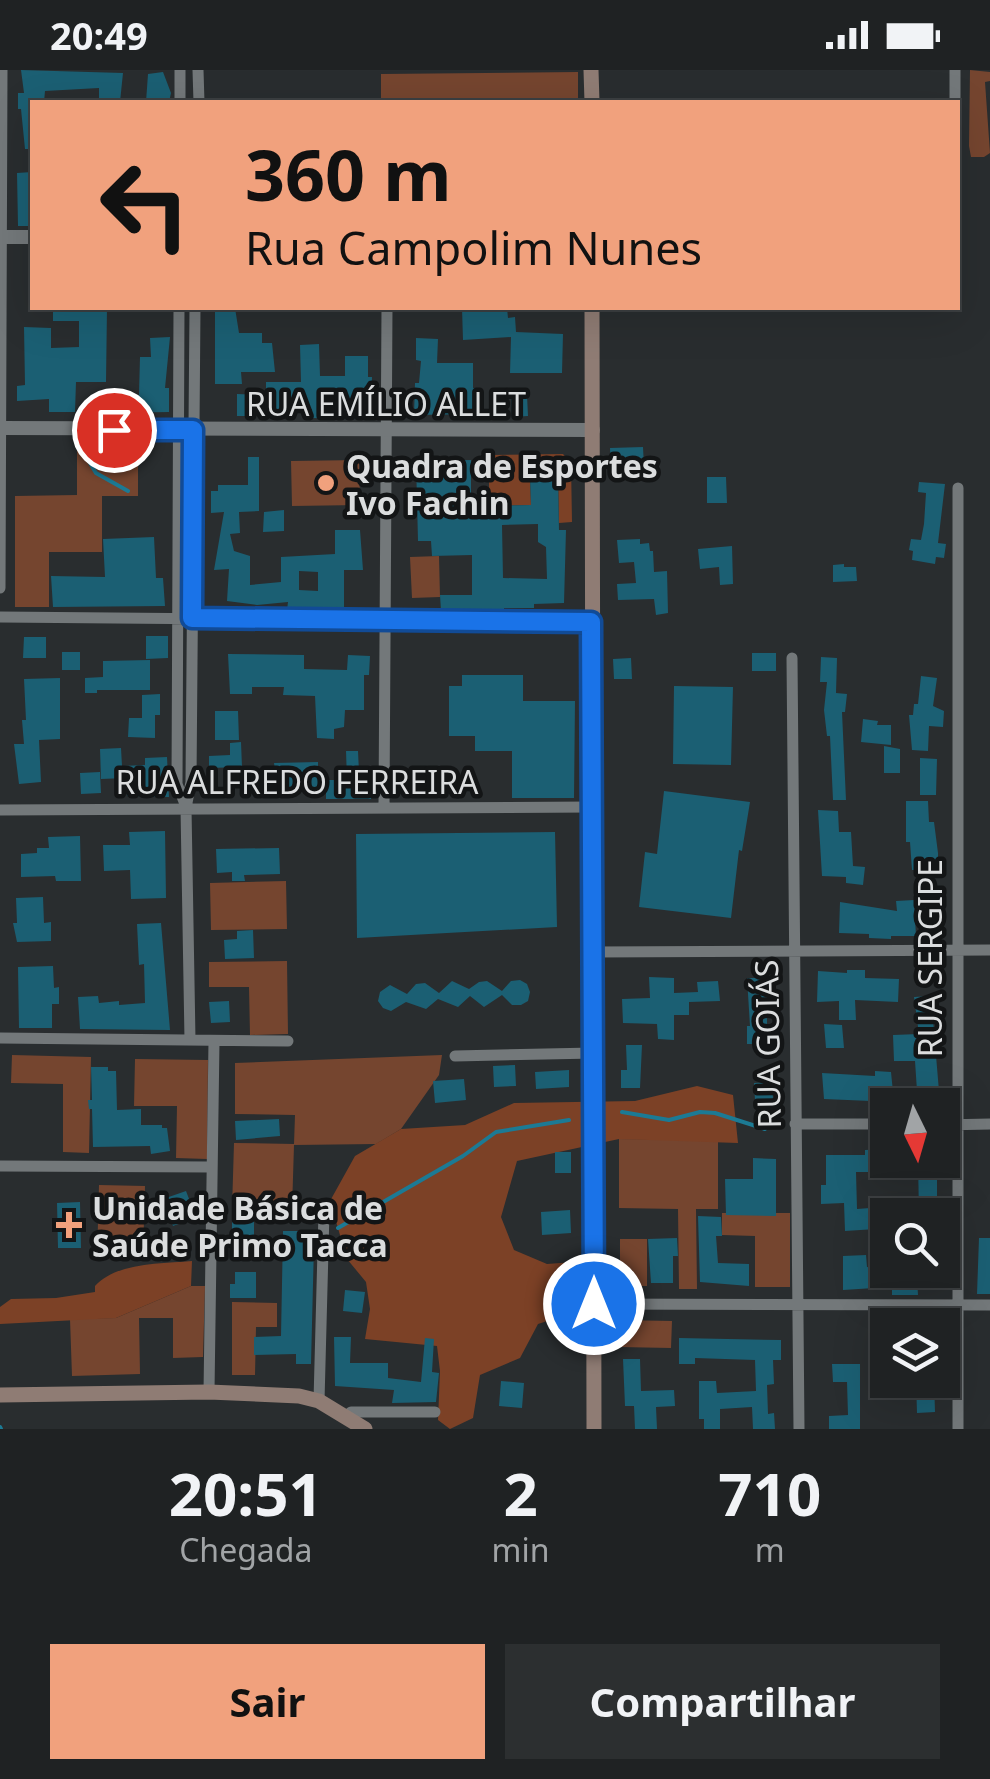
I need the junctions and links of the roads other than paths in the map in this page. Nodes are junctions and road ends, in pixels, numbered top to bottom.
1 (2, 70) edge
2 (180, 70) edge
3 (198, 70) edge
4 (591, 70) edge
5 (955, 70) edge
6 (180, 100) edge
7 (198, 100) edge
8 (592, 100) edge
9 (955, 100) edge
10 (1, 116) edge
11 (0, 237) edge
12 (30, 237) edge
13 (179, 310) edge
14 (195, 310) edge
15 (388, 310) edge
16 (592, 310) edge
17 (1, 327) edge
18 (179, 351) junction
19 (194, 352) junction
20 (0, 361) edge
21 (1, 428) edge
22 (186, 430) junction
23 (389, 430) junction
24 (592, 430) junction
25 (958, 488) dead end
26 (0, 492) edge
27 (178, 504) junction
28 (193, 504) junction
29 (0, 544) edge
30 (178, 546) junction
31 (193, 546) junction
32 (0, 588) edge
33 (0, 617) edge
34 (178, 618) junction
35 (192, 618) junction
36 (387, 620) junction
37 (591, 622) junction
38 (792, 658) dead end
39 (178, 684) junction
40 (192, 684) junction
41 (177, 740) junction
42 (191, 740) junction
43 (594, 807) junction
44 (186, 808) junction
45 (384, 808) junction
46 (0, 810) edge
47 (793, 949) junction
48 (957, 950) junction
49 (990, 950) edge
50 (594, 952) junction
51 (0, 1038) edge
52 (190, 1040) junction
53 (214, 1041) junction
54 (288, 1041) dead end
55 (594, 1052) junction
56 (455, 1056) dead end
57 (957, 1088) edge
58 (795, 1124) junction
59 (870, 1124) edge
60 (960, 1124) edge
61 (990, 1124) edge
62 (0, 1166) edge
63 (211, 1167) junction
64 (957, 1178) edge
65 (324, 1212) dead end
66 (594, 1304) junction
67 (799, 1304) junction
68 (957, 1305) junction
69 (990, 1305) edge
70 (209, 1392) junction
71 (0, 1395) edge
72 (318, 1402) junction
73 (434, 1412) dead end
74 (346, 1418) junction
75 (365, 1429) edge
76 (594, 1429) edge
77 (799, 1429) edge
78 (958, 1429) edge

1 - 10 street
2 - 6 street
3 - 7 street
4 - 8 main road
5 - 9 street
10 - 11 street
11 - 12 street
11 - 17 street
13 - 18 street
14 - 19 street
15 - 23 street
16 - 24 main road
17 - 20 street
18 - 19 street
18 - 22 street
19 - 22 street
20 - 21 street
21 - 22 street, RUA EMÍLIO ALLET
21 - 26 street
22 - 23 street, RUA EMÍLIO ALLET
22 - 27 street
22 - 28 street
23 - 24 street, RUA EMÍLIO ALLET
23 - 36 street
24 - 37 main road
25 - 48 street, RUA SERGIPE
26 - 29 street
27 - 28 street
27 - 30 street
28 - 31 street
29 - 32 street
30 - 31 street
30 - 34 street
31 - 35 street
33 - 34 street
34 - 35 street
34 - 39 street
35 - 36 street
35 - 40 street
36 - 37 street
36 - 45 street
37 - 43 main road
38 - 47 street, RUA GOIÁS
39 - 40 street
39 - 41 street
40 - 42 street
41 - 42 street
41 - 44 street
42 - 44 street
43 - 45 street, RUA ALFREDO FERREIRA
43 - 50 main road
44 - 45 street, RUA ALFREDO FERREIRA
44 - 46 street, RUA ALFREDO FERREIRA
44 - 52 street
47 - 48 street
47 - 50 street
47 - 58 street, RUA GOIÁS
48 - 49 street
48 - 57 street, RUA SERGIPE
50 - 55 main road
51 - 52 street
52 - 53 street
53 - 54 street
53 - 63 street
55 - 56 street
55 - 66 main road
58 - 59 street
58 - 67 street, RUA GOIÁS
60 - 61 street
62 - 63 street
63 - 70 street
64 - 68 street, RUA SERGIPE
65 - 72 street
66 - 67 street
66 - 76 main road
67 - 68 street
67 - 77 street, RUA GOIÁS
68 - 69 street
68 - 78 street, RUA SERGIPE
70 - 71 main road
70 - 72 main road
72 - 74 main road
73 - 74 street
74 - 75 main road

